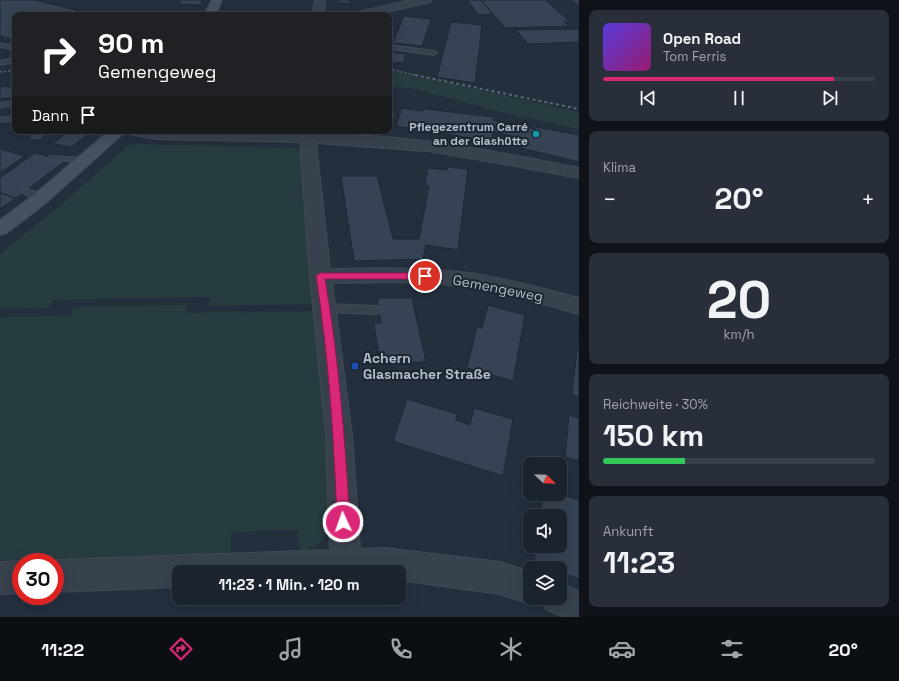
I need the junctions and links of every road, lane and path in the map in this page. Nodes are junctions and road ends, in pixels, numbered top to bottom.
1 (217, 0) edge
2 (320, 0) edge
3 (426, 0) edge
4 (211, 12) edge
5 (318, 12) edge
6 (374, 12) edge
7 (0, 44) edge
8 (12, 47) edge
9 (392, 47) edge
10 (434, 53) dead end
11 (12, 61) edge
12 (0, 63) edge
13 (12, 103) edge
14 (0, 105) edge
15 (12, 118) edge
16 (0, 120) edge
17 (111, 134) edge
18 (155, 134) edge
19 (308, 138) junction
20 (53, 158) dead end
21 (84, 160) junction
22 (579, 173) edge
23 (0, 229) edge
24 (320, 276) junction
25 (579, 306) edge
26 (326, 308) junction
27 (376, 310) dead end
28 (346, 565) edge
29 (370, 565) edge
30 (401, 565) edge
31 (406, 566) edge
32 (172, 572) edge
33 (64, 576) edge
34 (12, 577) edge
35 (0, 578) edge
36 (523, 586) edge
37 (567, 602) edge
38 (579, 607) edge

1 - 4 street
2 - 5 street
3 - 6 street
7 - 8 lane
9 - 10 lane
11 - 12 lane
13 - 14 lane
15 - 16 lane
17 - 21 street
18 - 19 street
19 - 22 street
19 - 24 street
20 - 21 lane
21 - 23 street
24 - 25 street, Gemengeweg
24 - 26 street
26 - 27 lane
26 - 28 street
29 - 30 street
31 - 36 street
32 - 33 street
34 - 35 street
37 - 38 street

